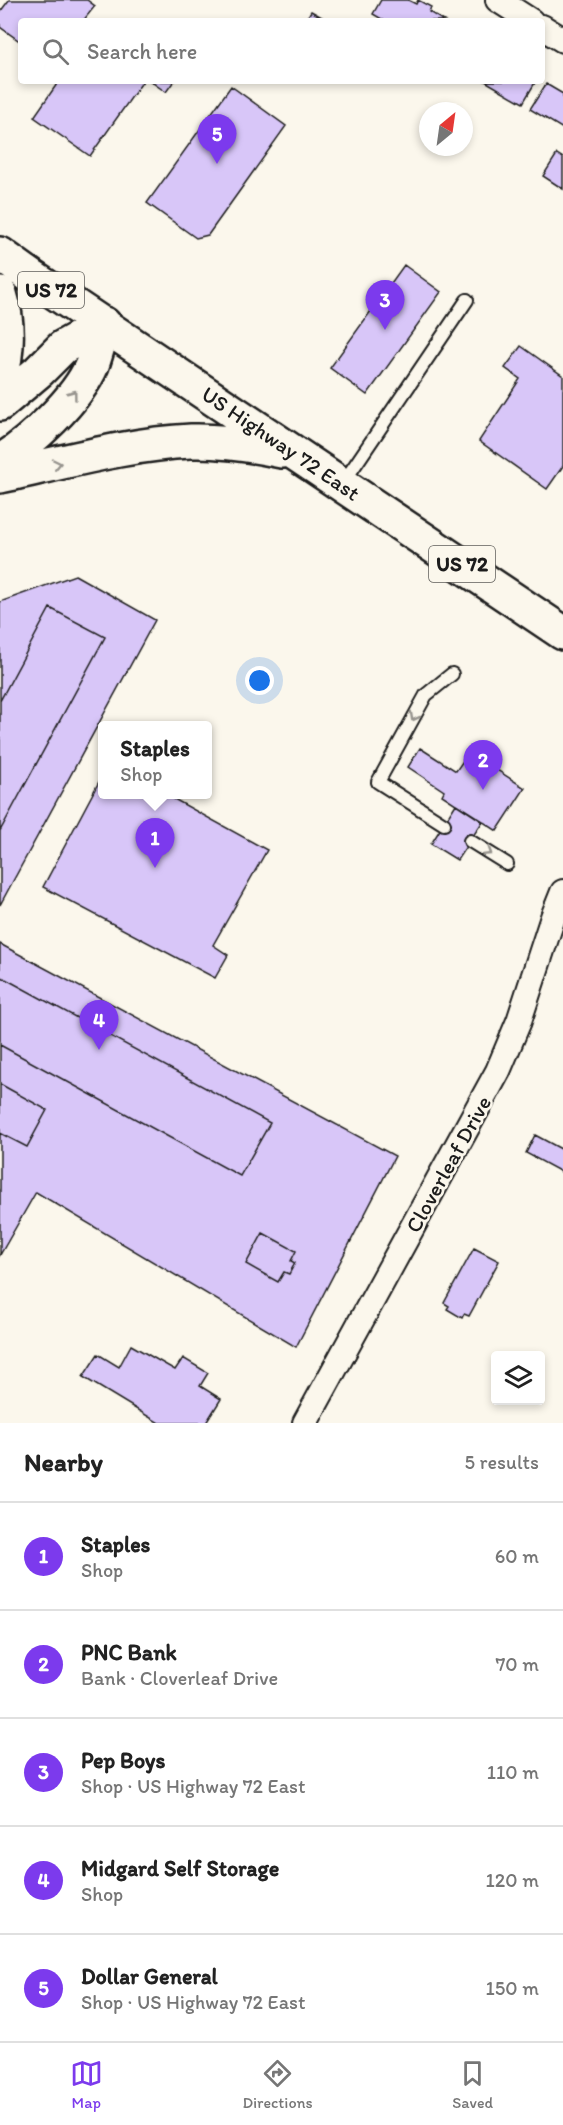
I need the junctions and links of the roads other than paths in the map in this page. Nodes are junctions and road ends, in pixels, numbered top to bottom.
1 (498, 0) edge
2 (533, 16) edge
3 (545, 26) edge
4 (563, 40) edge
5 (0, 254) edge
6 (0, 294) edge
7 (467, 300) dead end
8 (104, 324) junction
9 (0, 381) edge
10 (0, 404) edge
11 (294, 453) junction
12 (0, 462) edge
13 (0, 476) edge
14 (342, 484) junction
15 (563, 633) edge
16 (452, 674) dead end
17 (444, 824) dead end
18 (470, 841) dead end
19 (507, 864) dead end
20 (563, 892) edge
21 (305, 1423) edge

1 - 2 street
3 - 4 street
5 - 8 highway, US Highway 72 East / US 72
6 - 9 highway
7 - 14 lane
8 - 10 highway
8 - 11 highway, US Highway 72 East / US 72
12 -> 8 highway
13 -> 11 highway
11 - 14 highway, US Highway 72 East / US 72
14 - 15 highway, US Highway 72 East / US 72
16 -> 17 lane
18 -> 19 lane
20 - 21 street, Cloverleaf Drive

